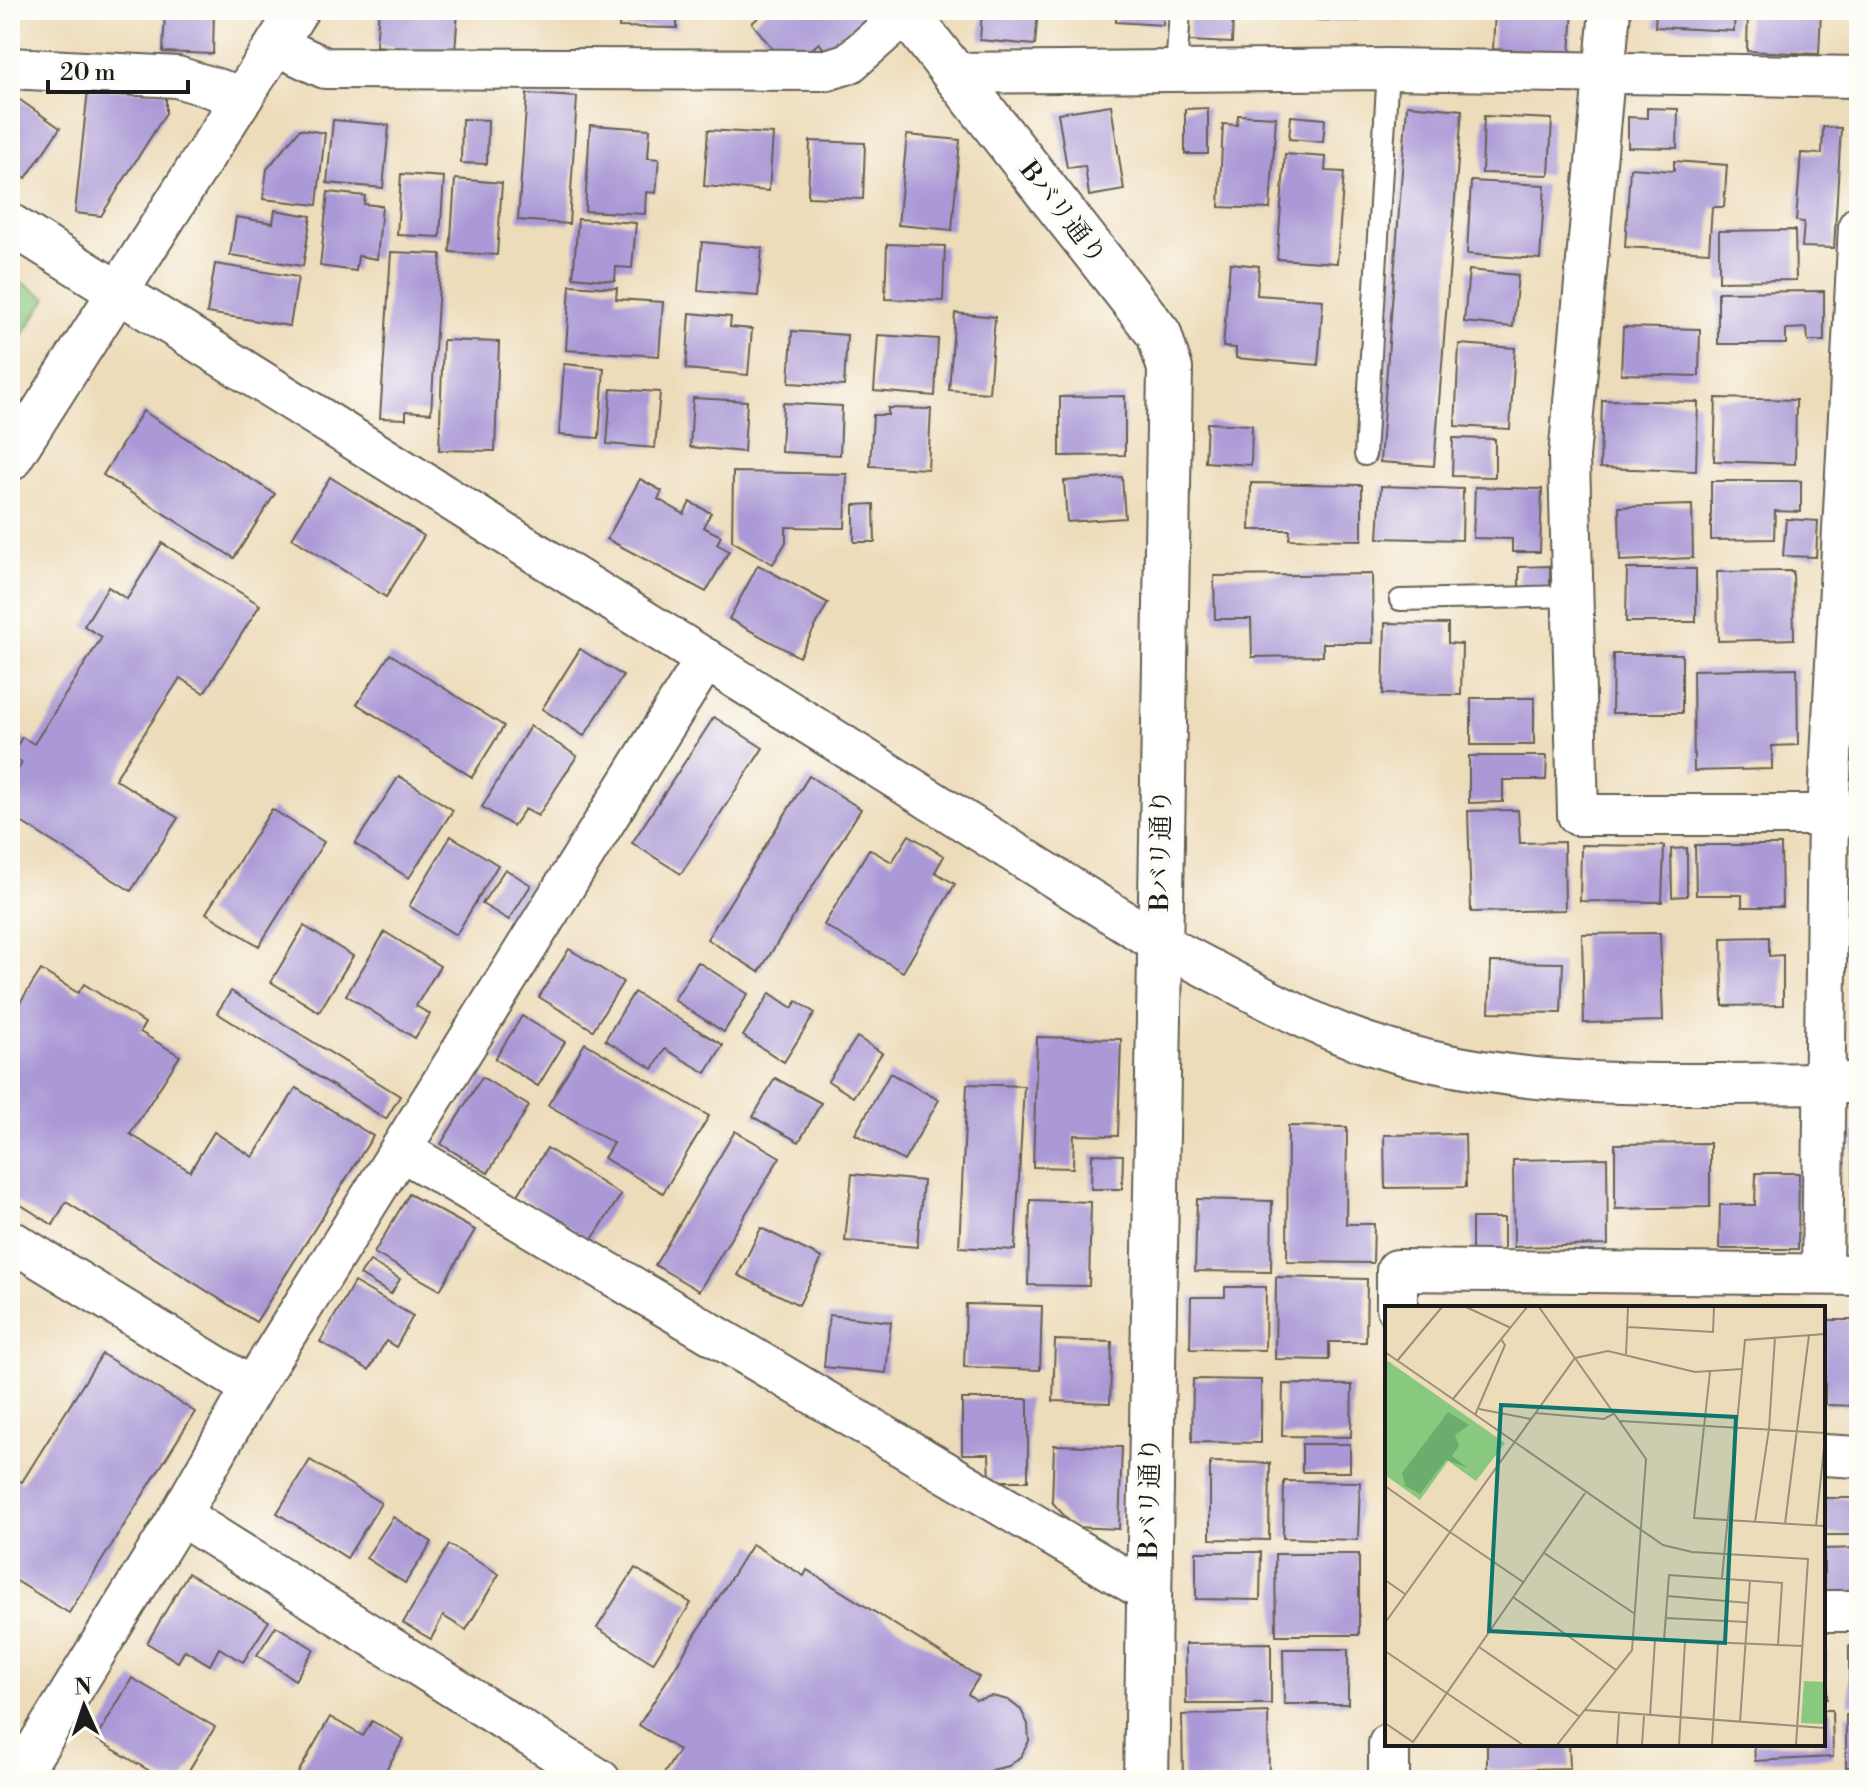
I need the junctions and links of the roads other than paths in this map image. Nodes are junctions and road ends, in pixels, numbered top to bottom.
1 (298, 10) edge
2 (1180, 10) edge
3 (1610, 10) edge
4 (905, 12) edge
5 (276, 45) junction
6 (10, 68) edge
7 (1388, 69) junction
8 (1176, 72) junction
9 (952, 73) junction
10 (1604, 73) junction
11 (1859, 77) edge
12 (243, 97) junction
13 (10, 224) edge
14 (1859, 226) edge
15 (118, 295) junction
16 (1365, 455) dead end
17 (10, 461) edge
18 (1573, 596) junction
19 (1400, 600) dead end
20 (706, 659) junction
21 (1844, 815) edge
22 (1159, 943) junction
23 (1841, 1083) edge
24 (401, 1150) junction
25 (10, 1240) edge
26 (1841, 1275) edge
27 (1397, 1306) edge
28 (252, 1388) junction
29 (1825, 1455) edge
30 (1859, 1457) edge
31 (180, 1515) junction
32 (1148, 1592) junction
33 (1825, 1611) edge
34 (1859, 1611) edge
35 (1389, 1746) edge
36 (17, 1780) edge
37 (600, 1780) edge
38 (1146, 1780) edge
39 (1389, 1780) edge

1 - 5 street
2 - 8 lane
3 - 10 street
4 - 5 street
4 - 9 street, Bバリ通り
5 - 12 street
6 - 12 street
7 - 8 street
7 - 10 street
7 - 16 lane
8 - 9 street
9 - 22 street, Bバリ通り
10 - 11 street
10 - 18 street
12 - 15 street
13 - 15 street
14 - 21 street
15 - 17 street
15 - 20 street
18 - 19 lane
18 - 21 street
20 - 22 street
20 - 24 street
21 - 23 street
22 - 23 street
22 - 32 street, Bバリ通り
23 - 26 street
24 - 28 street
24 - 32 street
25 - 28 street
26 - 27 street
28 - 31 street
29 - 30 street
31 - 36 street
31 - 37 street
32 - 38 street, Bバリ通り
33 - 34 street
35 - 39 street

